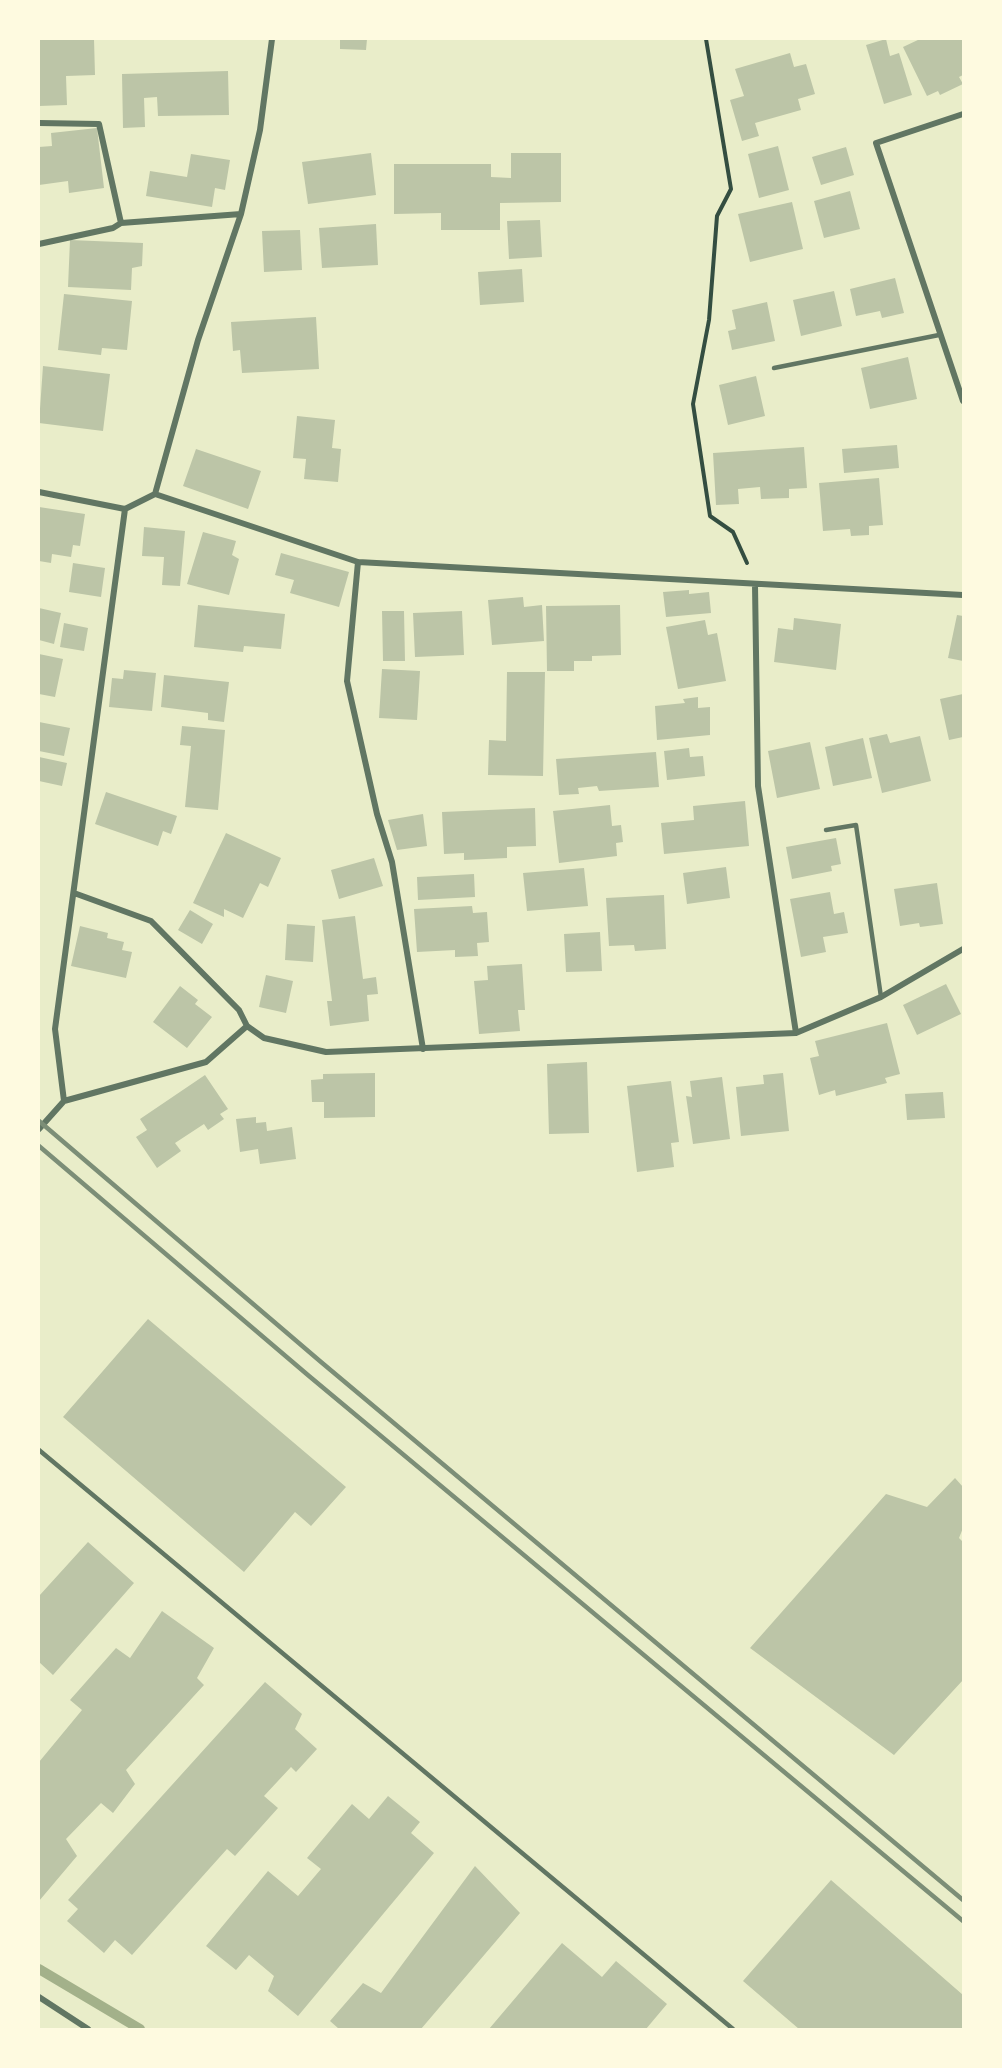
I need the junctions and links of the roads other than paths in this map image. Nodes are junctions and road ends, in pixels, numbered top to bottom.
1 (272, 39) edge
2 (963, 114) edge
3 (39, 123) edge
4 (241, 214) junction
5 (121, 223) junction
6 (39, 244) edge
7 (939, 335) junction
8 (774, 368) dead end
9 (962, 396) edge
10 (39, 492) edge
11 (155, 494) junction
12 (125, 509) junction
13 (358, 562) junction
14 (755, 585) junction
15 (963, 595) edge
16 (826, 830) dead end
17 (74, 893) junction
18 (963, 949) edge
19 (881, 998) junction
20 (247, 1026) junction
21 (796, 1033) junction
22 (423, 1049) junction
23 (64, 1101) junction
24 (39, 1129) edge
25 (39, 1450) edge
26 (39, 1997) edge
27 (88, 2029) edge
28 (733, 2029) edge

1 - 4 street
2 - 7 street
3 - 5 street
4 - 5 street
4 - 11 street
5 - 6 street
7 - 8 lane
7 - 9 street
10 - 12 street
11 - 12 street
11 - 13 street
12 - 17 street
13 - 14 street
13 - 22 street
14 - 15 street
14 - 21 street
16 - 19 lane
17 - 20 street
17 - 23 street
18 - 19 street
19 - 21 street
20 - 22 street
20 - 23 street
21 - 22 street
23 - 24 street
25 - 28 lane
26 - 27 street

